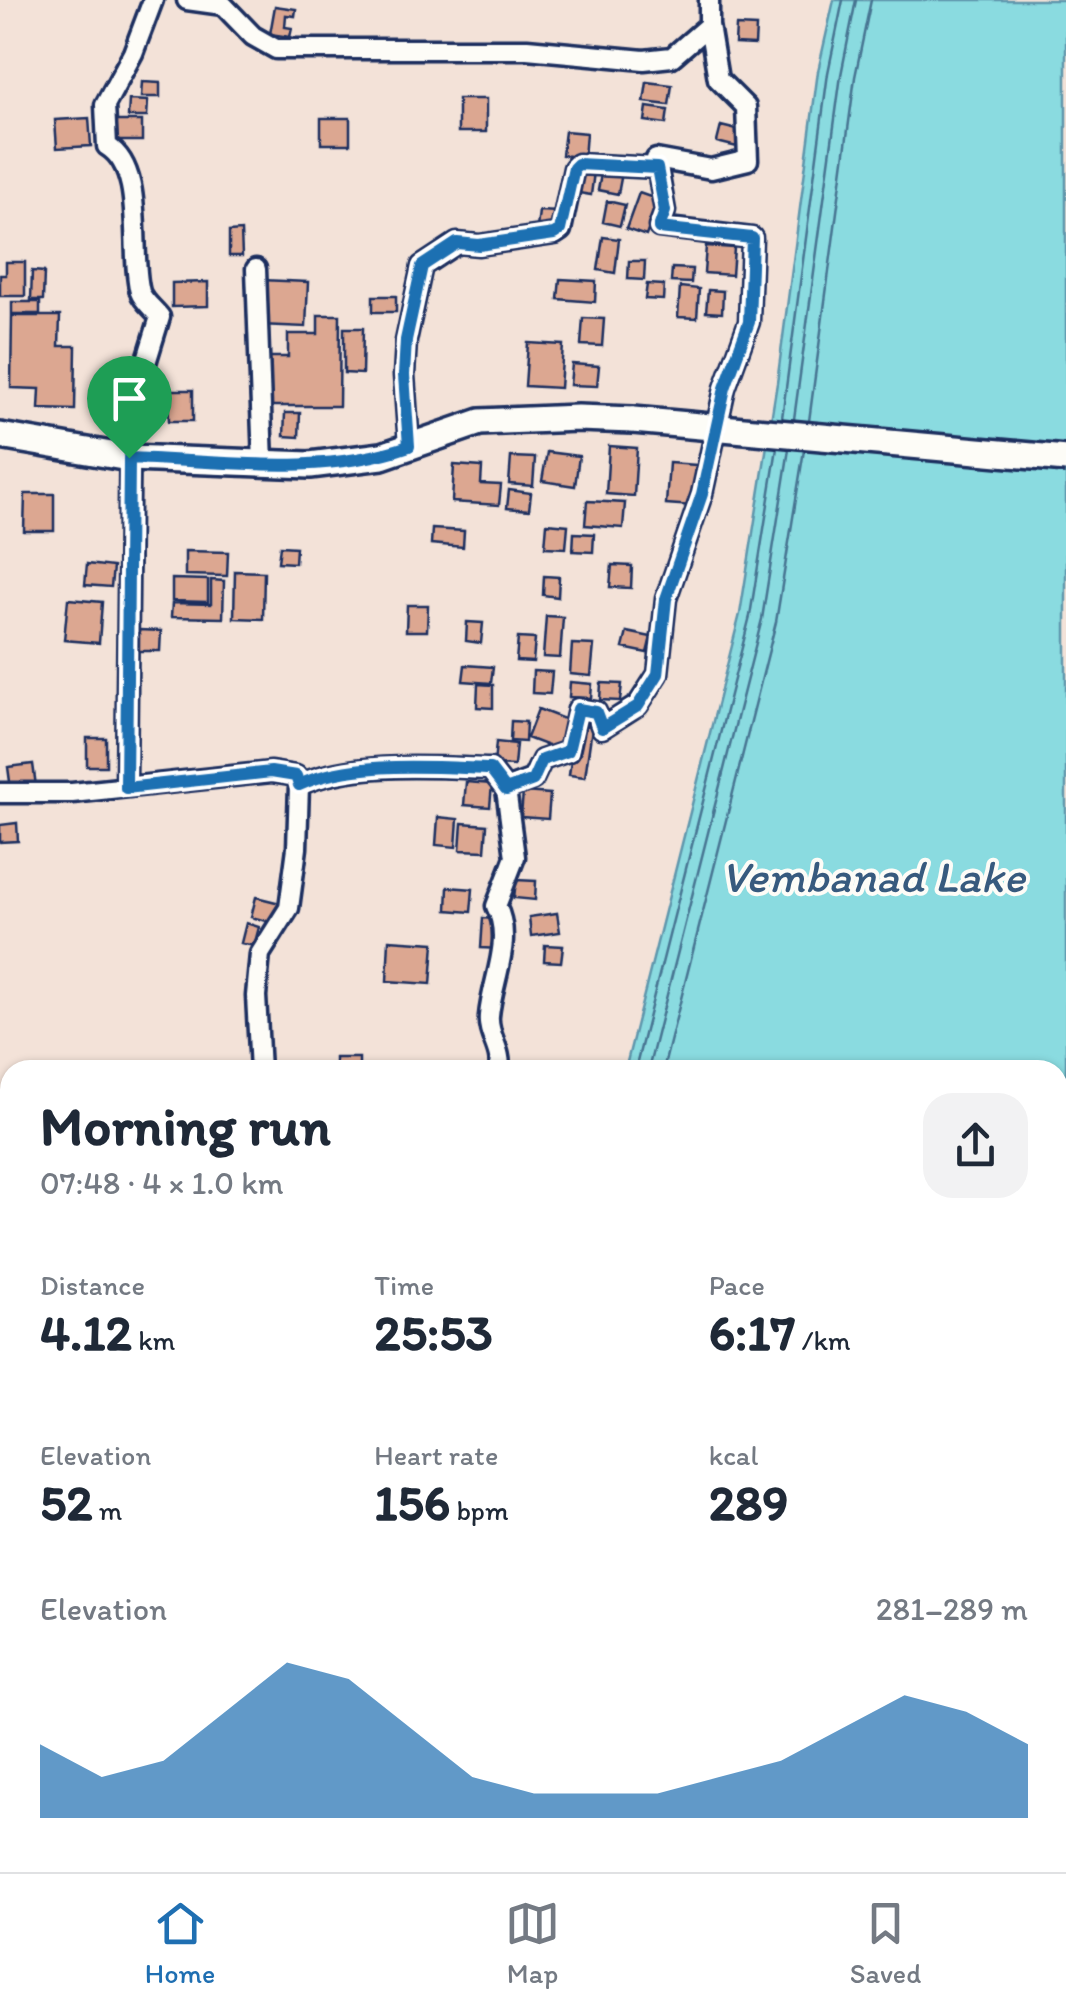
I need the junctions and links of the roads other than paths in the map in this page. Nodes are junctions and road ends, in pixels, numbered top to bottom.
1 (152, 0) edge
2 (187, 0) edge
3 (709, 0) edge
4 (709, 26) junction
5 (657, 168) junction
6 (256, 268) dead end
7 (0, 436) edge
8 (409, 446) junction
9 (129, 458) junction
10 (1066, 459) edge
11 (264, 463) junction
12 (299, 785) junction
13 (126, 788) junction
14 (506, 790) junction
15 (0, 793) edge
16 (259, 1060) edge
17 (502, 1060) edge

1 - 9 street
2 - 4 street
3 - 4 street
4 - 5 street
5 - 8 street
5 - 14 street
6 - 11 street
7 - 9 main road
8 - 10 main road, bridge
8 - 11 main road
9 - 11 main road
9 - 13 street
12 - 13 street
12 - 14 street
12 - 16 street
13 - 15 street
14 - 17 street

